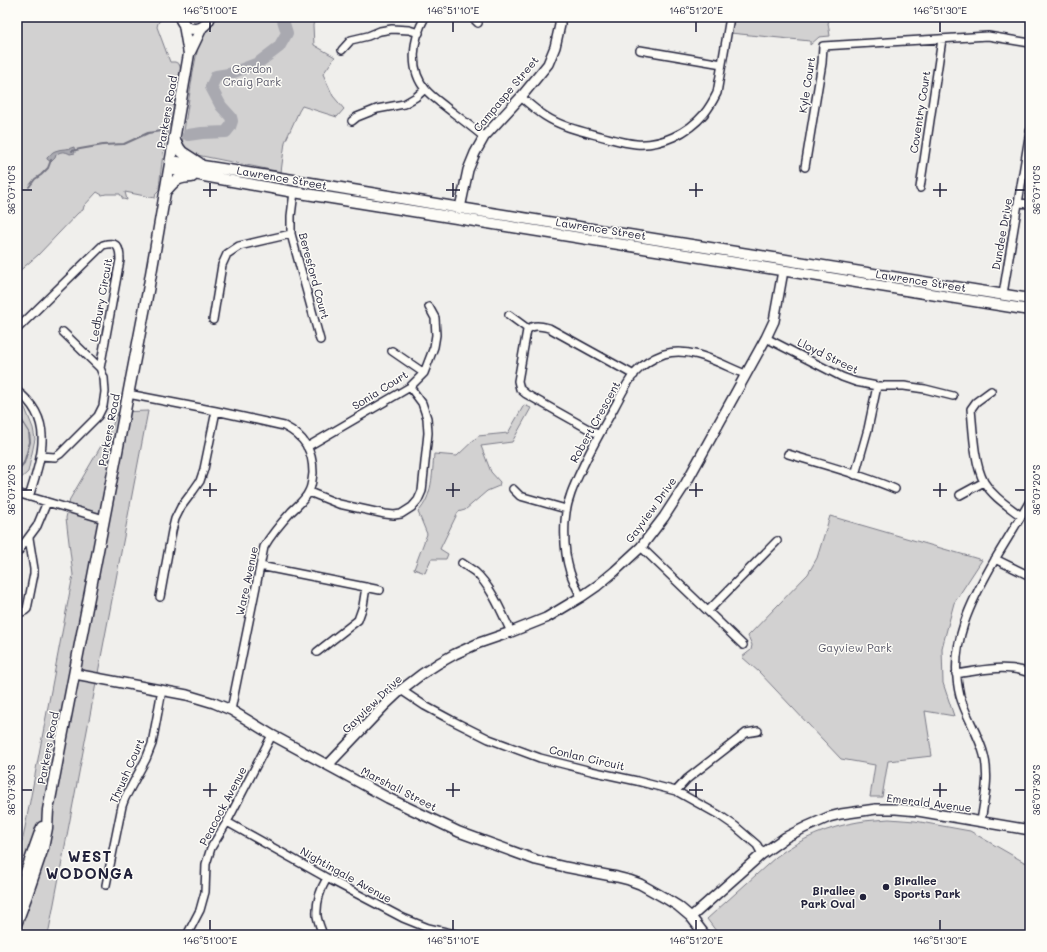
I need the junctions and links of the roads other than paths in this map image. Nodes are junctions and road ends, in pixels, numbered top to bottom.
1 (210, 17) edge
2 (425, 17) edge
3 (472, 17) edge
4 (560, 17) edge
5 (730, 17) edge
6 (180, 20) edge
7 (478, 23) dead end
8 (202, 27) junction
9 (419, 33) junction
10 (942, 38) junction
11 (1030, 43) edge
12 (342, 50) dead end
13 (640, 50) dead end
14 (189, 54) junction
15 (722, 64) junction
16 (425, 89) junction
17 (521, 97) junction
18 (352, 121) dead end
19 (1030, 131) edge
20 (484, 137) junction
21 (174, 138) junction
22 (170, 165) junction
23 (805, 166) dead end
24 (205, 171) junction
25 (293, 180) junction
26 (920, 188) dead end
27 (166, 192) junction
28 (294, 192) junction
29 (1018, 203) junction
30 (1030, 204) edge
31 (460, 208) junction
32 (457, 218) junction
33 (291, 234) junction
34 (784, 260) junction
35 (783, 270) junction
36 (1003, 294) junction
37 (1030, 299) edge
38 (1001, 305) junction
39 (428, 307) dead end
40 (1030, 310) edge
41 (509, 315) dead end
42 (213, 320) dead end
43 (17, 329) edge
44 (528, 329) junction
45 (63, 332) dead end
46 (766, 338) junction
47 (320, 340) dead end
48 (392, 351) dead end
49 (100, 368) junction
50 (424, 373) junction
51 (745, 374) junction
52 (634, 375) junction
53 (877, 386) junction
54 (410, 387) junction
55 (17, 391) edge
56 (991, 391) dead end
57 (128, 394) junction
58 (953, 396) dead end
59 (216, 411) junction
60 (599, 435) junction
61 (308, 447) junction
62 (788, 454) dead end
63 (40, 456) junction
64 (855, 475) junction
65 (984, 482) junction
66 (513, 489) dead end
67 (894, 489) dead end
68 (309, 492) junction
69 (17, 494) edge
70 (960, 495) dead end
71 (29, 497) junction
72 (1030, 501) edge
73 (46, 502) junction
74 (566, 509) junction
75 (1021, 516) junction
76 (104, 519) junction
77 (29, 538) junction
78 (777, 541) dead end
79 (641, 547) junction
80 (17, 553) edge
81 (995, 560) junction
82 (462, 563) dead end
83 (260, 566) junction
84 (1030, 576) edge
85 (366, 587) junction
86 (380, 590) dead end
87 (160, 597) dead end
88 (581, 598) junction
89 (708, 611) junction
90 (17, 612) edge
91 (511, 632) junction
92 (743, 645) dead end
93 (317, 652) dead end
94 (1030, 673) edge
95 (75, 674) junction
96 (956, 674) junction
97 (162, 690) junction
98 (401, 690) junction
99 (231, 710) junction
100 (758, 730) dead end
101 (272, 735) junction
102 (328, 765) junction
103 (676, 791) junction
104 (48, 810) junction
105 (227, 822) junction
106 (981, 822) junction
107 (1030, 830) edge
108 (762, 854) junction
109 (326, 878) junction
110 (106, 885) dead end
111 (17, 897) edge
112 (691, 917) junction
113 (17, 922) edge
114 (187, 935) edge
115 (323, 935) edge
116 (459, 935) edge
117 (705, 935) edge

1 - 8 main road, Parkers Road
2 - 9 street
3 - 7 street
4 - 17 street, Campaspe Street
5 - 15 street
6 - 8 main road
6 - 14 main road, Parkers Road
8 - 14 main road, Parkers Road
9 - 12 street
9 - 16 street
10 - 11 street, Kyle Court
10 - 23 street, Kyle Court
10 - 26 street, Coventry Court
13 - 15 street
14 - 21 main road, Parkers Road
15 - 17 street
16 - 18 street
16 - 20 street
17 - 20 street, Campaspe Street
19 - 29 street, Dundee Drive
20 - 31 street, Campaspe Street
21 - 22 main road, Parkers Road
21 - 24 main road
22 - 24 main road, Lawrence Street
22 - 27 main road, Parkers Road
24 - 25 main road, Lawrence Street
24 - 27 main road
24 - 28 main road, Lawrence Street
25 - 28 main road
25 - 31 main road, Lawrence Street
27 - 57 main road, Parkers Road
28 - 32 main road, Lawrence Street
28 - 33 street, Beresford Court
29 - 30 street
29 - 36 street, Dundee Drive
31 - 32 main road
31 - 34 main road, Lawrence Street
32 - 35 main road, Lawrence Street
33 - 42 street
33 - 47 street, Beresford Court
34 - 35 main road
34 - 36 main road, Lawrence Street
35 - 38 main road, Lawrence Street
35 - 46 street, Gayview Drive
36 - 37 main road, Lawrence Street
36 - 38 main road
38 - 40 main road, Lawrence Street
39 - 50 street, Sonia Court
41 - 44 street
43 - 49 street, Ledbury Circuit
44 - 52 street
44 - 60 street
45 - 49 street
46 - 51 street, Gayview Drive
46 - 53 street, Lloyd Street
48 - 50 street
49 - 63 street, Ledbury Circuit
50 - 54 street, Sonia Court
51 - 52 street, Robert Crescent
51 - 79 street, Gayview Drive
52 - 60 street, Robert Crescent
53 - 58 street, Lloyd Street
53 - 64 street
54 - 61 street, Sonia Court
54 - 68 street
55 - 63 street
56 - 65 street
57 - 59 street, Ware Avenue
57 - 76 main road, Parkers Road
59 - 61 street, Ware Avenue
59 - 87 street
60 - 74 street, Robert Crescent
61 - 68 street, Ware Avenue
62 - 64 street
63 - 71 street
64 - 67 street
65 - 70 street
65 - 75 street
66 - 74 street
68 - 83 street, Ware Avenue
69 - 71 street
71 - 73 street
72 - 75 street
73 - 76 street
73 - 77 street
74 - 88 street, Robert Crescent
75 - 81 street
76 - 95 main road, Parkers Road
77 - 80 street
77 - 90 street
78 - 89 street
79 - 88 street, Gayview Drive
79 - 89 street
81 - 84 street
81 - 96 street
82 - 91 street
83 - 85 street
83 - 99 street, Ware Avenue
85 - 86 street
85 - 93 street
88 - 91 street, Gayview Drive
89 - 92 street
91 - 98 street, Gayview Drive
94 - 96 street
95 - 97 street, Marshall Street
95 - 104 main road, Parkers Road
96 - 106 street
97 - 99 street, Marshall Street
97 - 110 street, Thrush Court
98 - 102 street, Gayview Drive
98 - 103 street, Conlan Circuit
99 - 101 street, Marshall Street
100 - 103 street
101 - 102 street, Marshall Street
101 - 105 street, Peacock Avenue
102 - 112 street, Marshall Street
103 - 108 street, Conlan Circuit
104 - 111 main road, Parkers Road
104 - 113 main road, Parkers Road
105 - 109 street, Nightingale Avenue
105 - 114 street, Peacock Avenue
106 - 107 street, Emerald Avenue
106 - 108 street, Emerald Avenue
108 - 112 street, Emerald Avenue
109 - 115 street
109 - 116 street, Nightingale Avenue
112 - 117 street, Marshall Street

